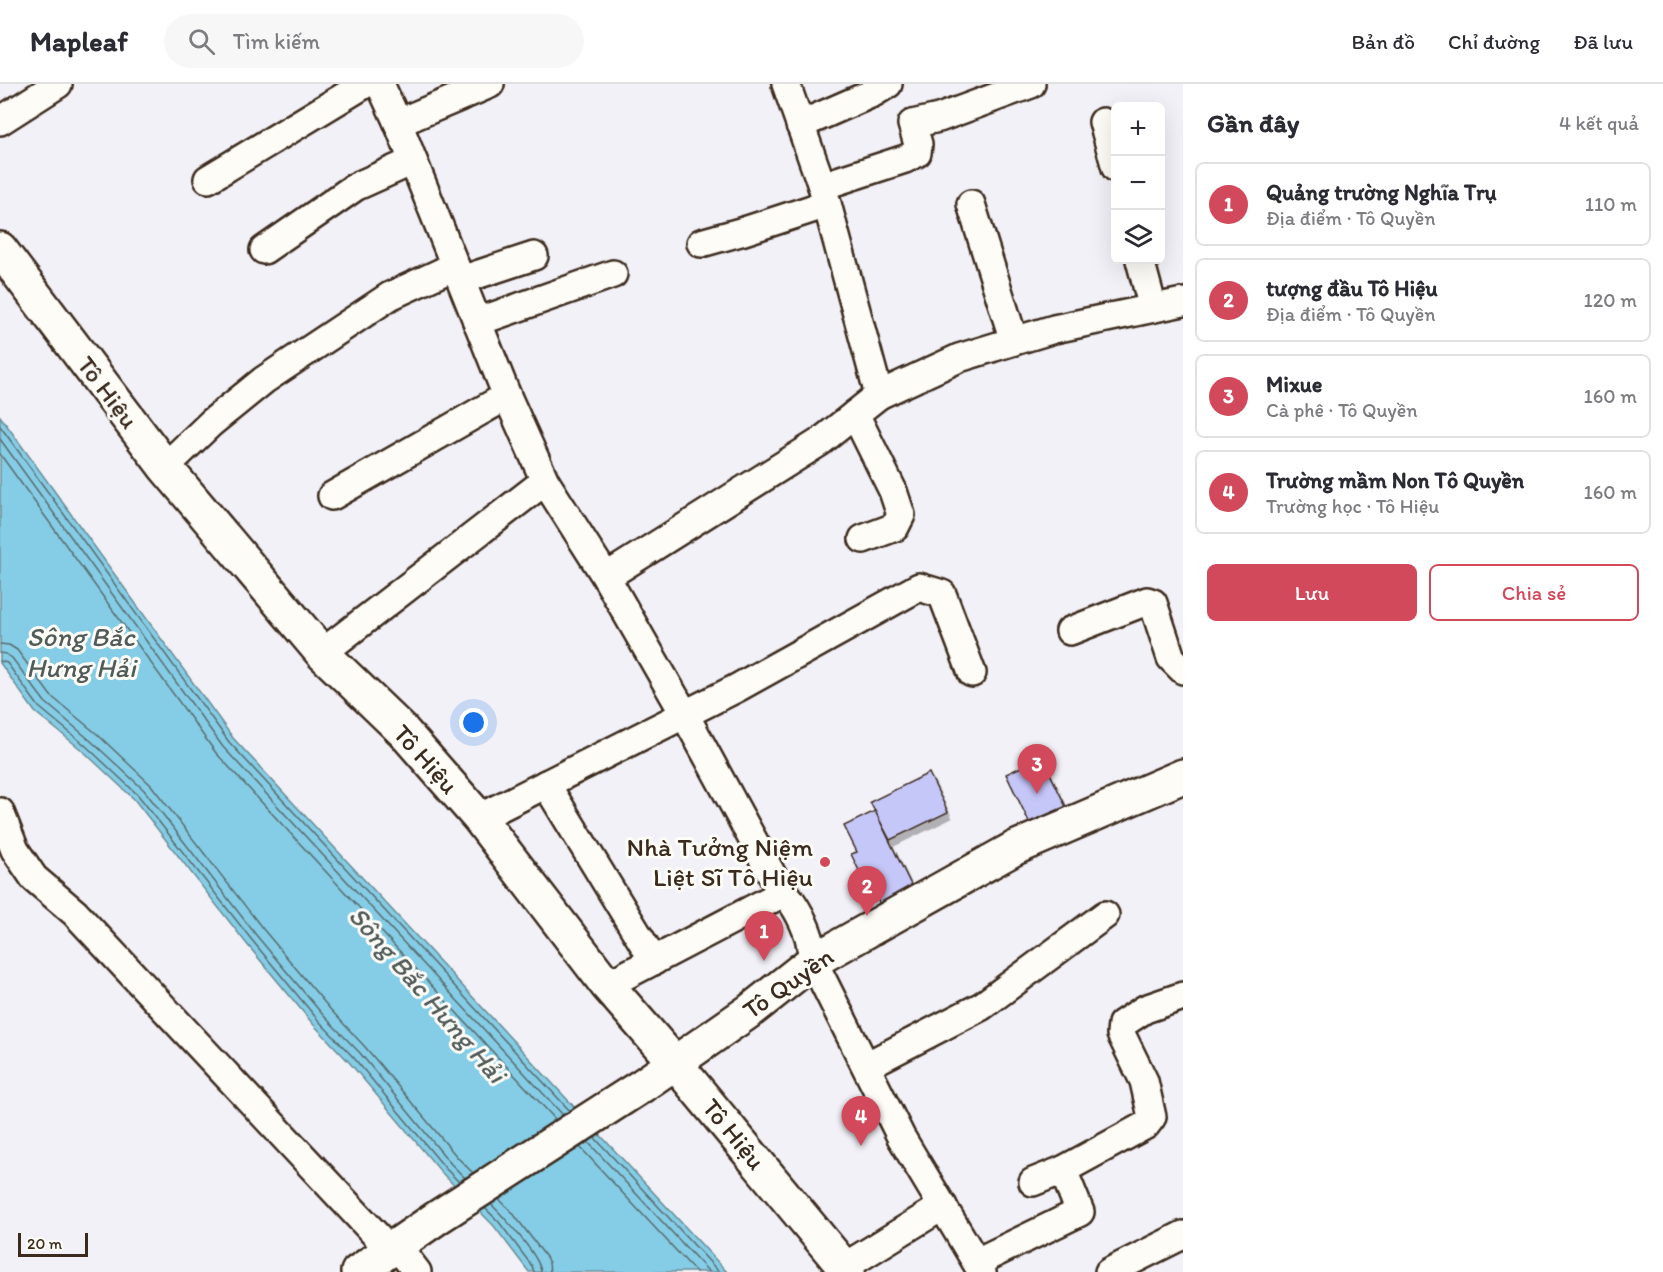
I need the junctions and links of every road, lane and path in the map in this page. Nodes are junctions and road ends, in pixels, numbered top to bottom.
1 (58, 84) edge
2 (365, 84) edge
3 (380, 84) edge
4 (490, 84) edge
5 (786, 84) edge
6 (888, 84) edge
7 (1031, 84) edge
8 (0, 121) edge
9 (1103, 122) dead end
10 (398, 123) junction
11 (800, 125) junction
12 (1113, 156) edge
13 (413, 161) junction
14 (208, 179) dead end
15 (824, 195) junction
16 (971, 204) dead end
17 (700, 243) dead end
18 (0, 249) edge
19 (264, 250) dead end
20 (534, 256) dead end
21 (1141, 264) edge
22 (458, 273) junction
23 (613, 274) dead end
24 (1183, 302) edge
25 (1152, 308) junction
26 (477, 322) junction
27 (1014, 341) junction
28 (879, 395) junction
29 (507, 396) junction
30 (855, 414) junction
31 (165, 467) junction
32 (545, 481) junction
33 (332, 496) dead end
34 (863, 539) dead end
35 (606, 577) junction
36 (1070, 631) dead end
37 (322, 653) junction
38 (1183, 670) edge
39 (972, 672) dead end
40 (685, 715) junction
41 (1183, 776) edge
42 (546, 784) junction
43 (0, 812) edge
44 (479, 818) junction
45 (785, 892) junction
46 (1105, 915) dead end
47 (654, 961) junction
48 (813, 962) junction
49 (607, 985) junction
50 (1183, 996) edge
51 (674, 1062) junction
52 (866, 1066) junction
53 (1063, 1170) junction
54 (1033, 1182) dead end
55 (943, 1206) junction
56 (1183, 1235) edge
57 (394, 1248) junction
58 (979, 1267) edge
59 (846, 1270) edge
60 (358, 1272) edge
61 (417, 1272) edge
62 (1109, 1272) edge

1 - 8 street
2 - 14 street
3 - 10 street
4 - 10 street
5 - 11 street
6 - 11 street
7 - 15 street
9 - 12 street
10 - 13 street
11 - 15 street
13 - 19 street
13 - 22 street
15 - 17 street
15 - 28 street
16 - 27 street
18 - 31 main road, Tô Hiệu
20 - 22 street
21 - 25 street
22 - 26 street
22 - 31 street
23 - 26 street
24 - 25 street
25 - 27 street
26 - 29 street
27 - 28 street
28 - 30 street
29 - 32 street
29 - 33 street
30 - 34 street
30 - 35 street
31 - 37 main road, Tô Hiệu
32 - 35 street
32 - 37 street
35 - 40 street
36 - 38 street
37 - 44 main road, Tô Hiệu
39 - 40 street
40 - 42 street
40 - 45 street
41 - 48 main road, Tô Quyền
42 - 44 street
42 - 47 street
43 - 57 street
44 - 49 main road, Tô Hiệu
45 - 47 street
45 - 48 street
46 - 52 street
47 - 49 street
48 - 51 main road, Tô Quyền
48 - 52 street
49 - 51 main road, Tô Hiệu
50 - 53 street
51 - 57 main road, Tô Quyền
51 - 59 main road, Tô Hiệu
52 - 55 street
53 - 54 street
53 - 58 street
55 - 58 street
55 - 59 street
56 - 62 street
57 - 60 main road, Tô Quyền
57 - 61 street

